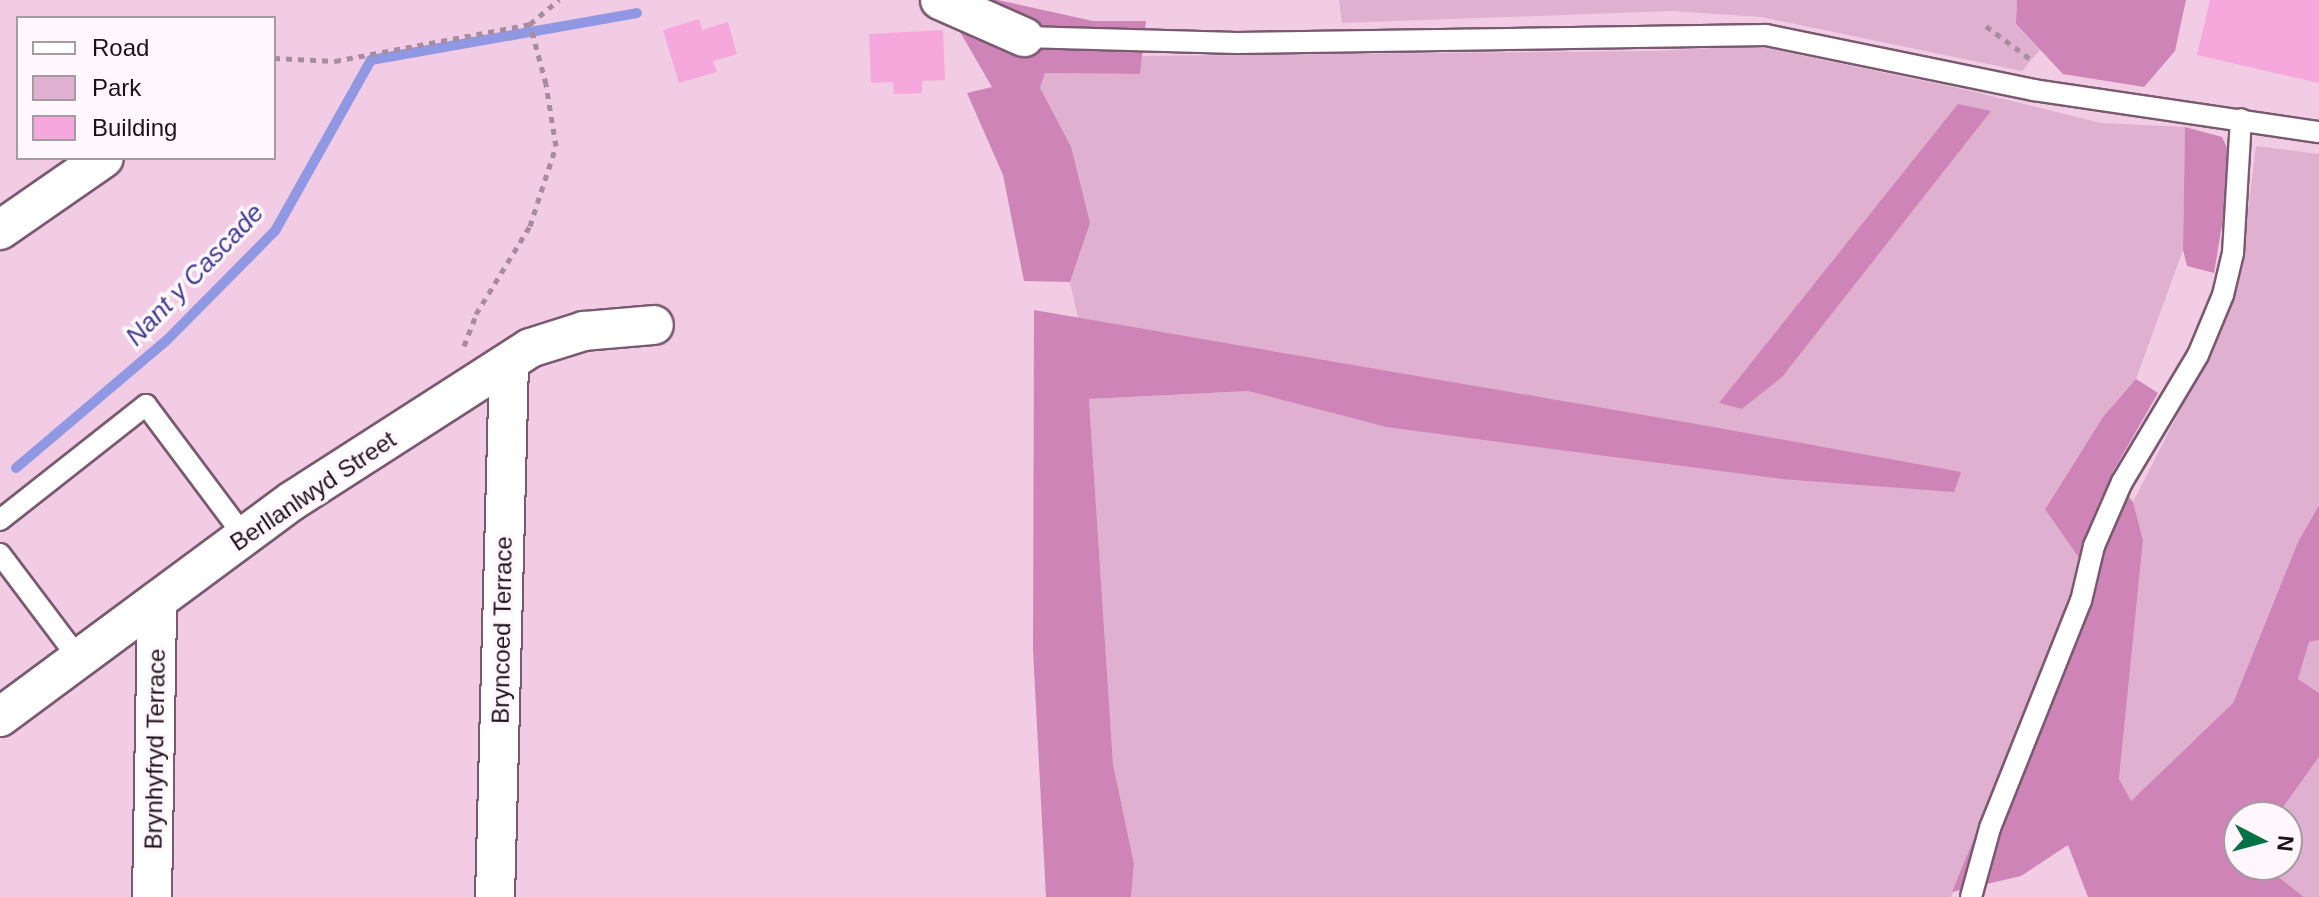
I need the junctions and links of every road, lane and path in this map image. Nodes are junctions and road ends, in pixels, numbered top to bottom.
1 (559, 0) edge
2 (940, 0) edge
3 (530, 24) junction
4 (1024, 37) joint
5 (276, 58) edge
6 (2241, 119) junction
7 (2319, 132) edge
8 (101, 160) edge
9 (0, 230) edge
10 (654, 325) dead end
11 (509, 363) junction
12 (449, 401) junction
13 (0, 520) edge
14 (244, 536) junction
15 (0, 554) edge
16 (157, 601) junction
17 (79, 659) junction
18 (0, 717) edge
19 (152, 897) edge
20 (495, 897) edge
21 (1971, 897) edge

1 - 3 path
2 - 4 street
3 - 5 path
3 - 12 path
4 - 6 lane
6 - 7 lane
6 - 21 lane
8 - 9 street
10 - 11 street, Berllanlwyd Street
11 - 12 street, Berllanlwyd Street
11 - 20 street, Bryncoed Terrace
12 - 14 street, Berllanlwyd Street
13 - 14 lane
14 - 16 street, Berllanlwyd Street
15 - 17 lane
16 - 17 street, Berllanlwyd Street
16 - 19 street, Brynhyfryd Terrace
17 - 18 street, Berllanlwyd Street

